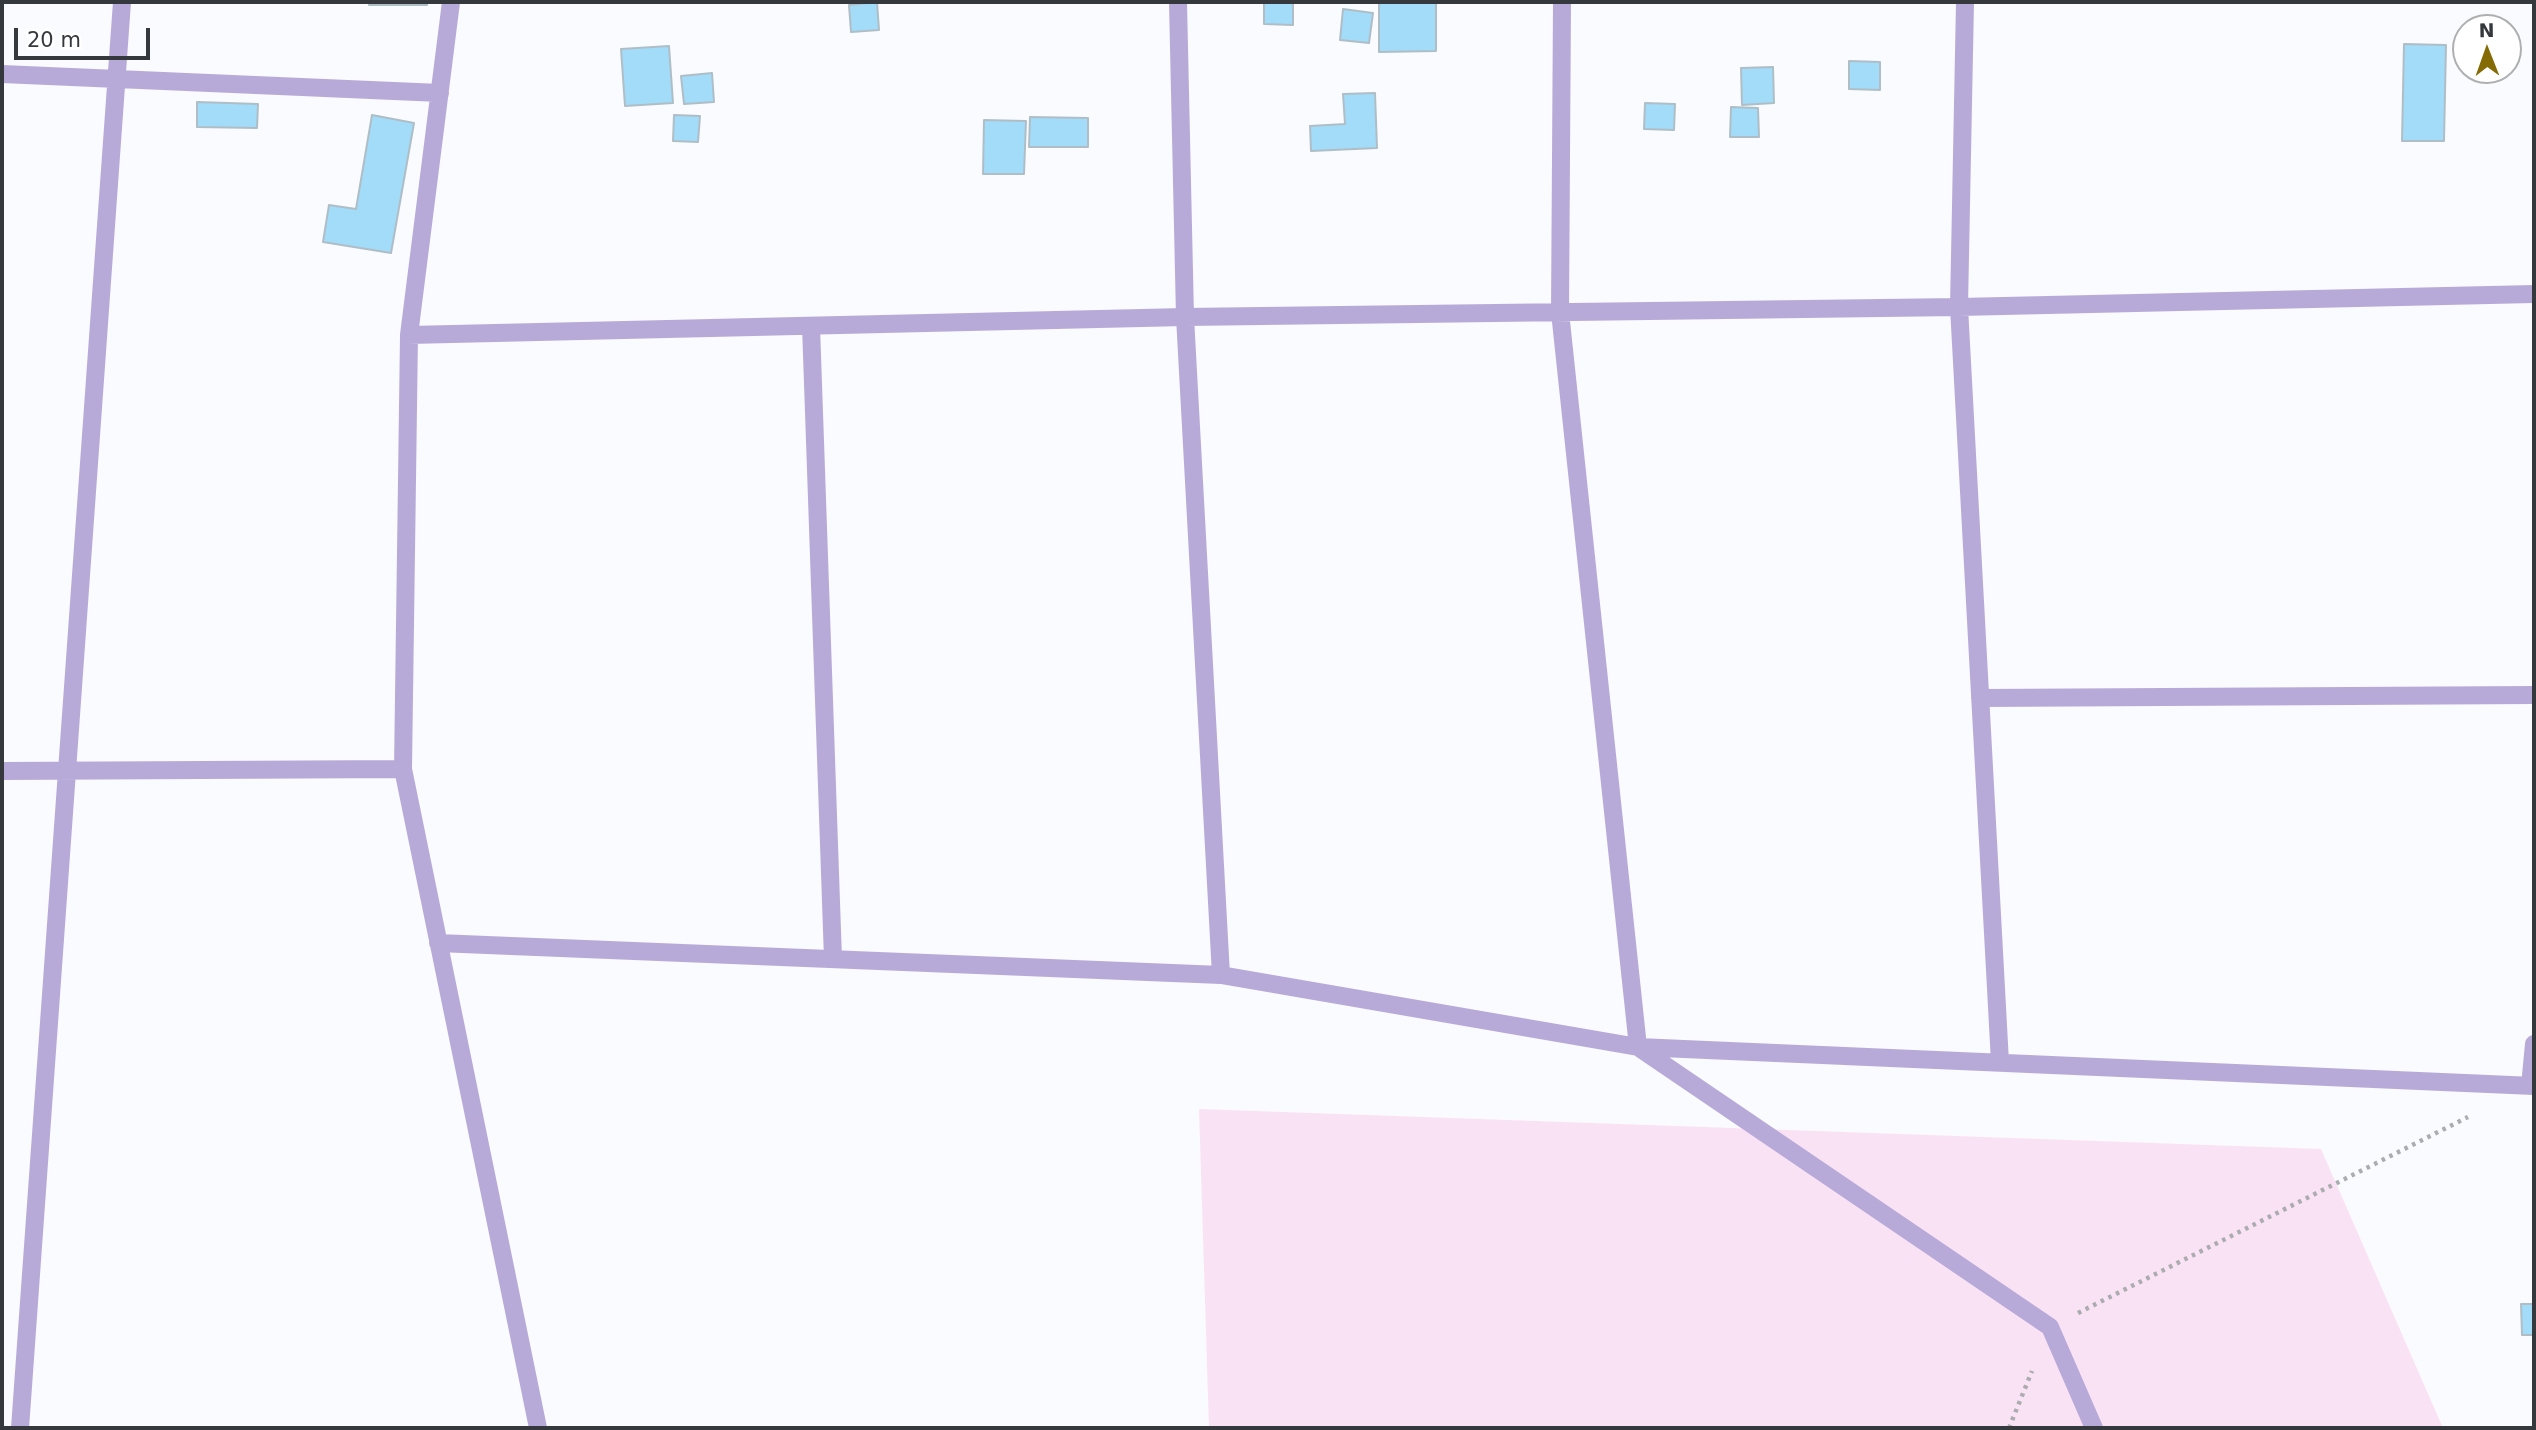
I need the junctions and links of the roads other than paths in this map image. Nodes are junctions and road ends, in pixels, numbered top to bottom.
1 (122, 2) edge
2 (451, 2) edge
3 (1178, 2) edge
4 (1562, 2) edge
5 (1965, 2) edge
6 (2, 74) edge
7 (117, 79) junction
8 (440, 93) junction
9 (2534, 294) edge
10 (1959, 307) junction
11 (1560, 312) junction
12 (1185, 317) junction
13 (811, 326) junction
14 (409, 335) junction
15 (2534, 695) edge
16 (1980, 698) junction
17 (403, 769) junction
18 (2, 771) edge
19 (67, 771) junction
20 (438, 943) junction
21 (833, 959) junction
22 (1220, 975) junction
23 (2534, 1044) edge
24 (1638, 1047) junction
25 (2000, 1062) junction
26 (2532, 1086) edge
27 (20, 1428) edge
28 (538, 1428) edge
29 (2094, 1428) edge

1 - 7 street
2 - 8 street
3 - 12 street
4 - 11 street
5 - 10 street
6 - 7 street
7 - 8 street
7 - 19 street
8 - 14 street
9 - 10 street
10 - 11 street
10 - 16 street
11 - 12 street
11 - 24 street
12 - 13 street
12 - 22 street
13 - 14 street
13 - 21 street
14 - 17 street
15 - 16 street
16 - 25 street
17 - 19 street
17 - 20 street
18 - 19 street
19 - 27 street
20 - 21 street
20 - 28 street
21 - 22 street
22 - 24 street
23 - 26 street
24 - 25 street
24 - 29 street
25 - 26 street

